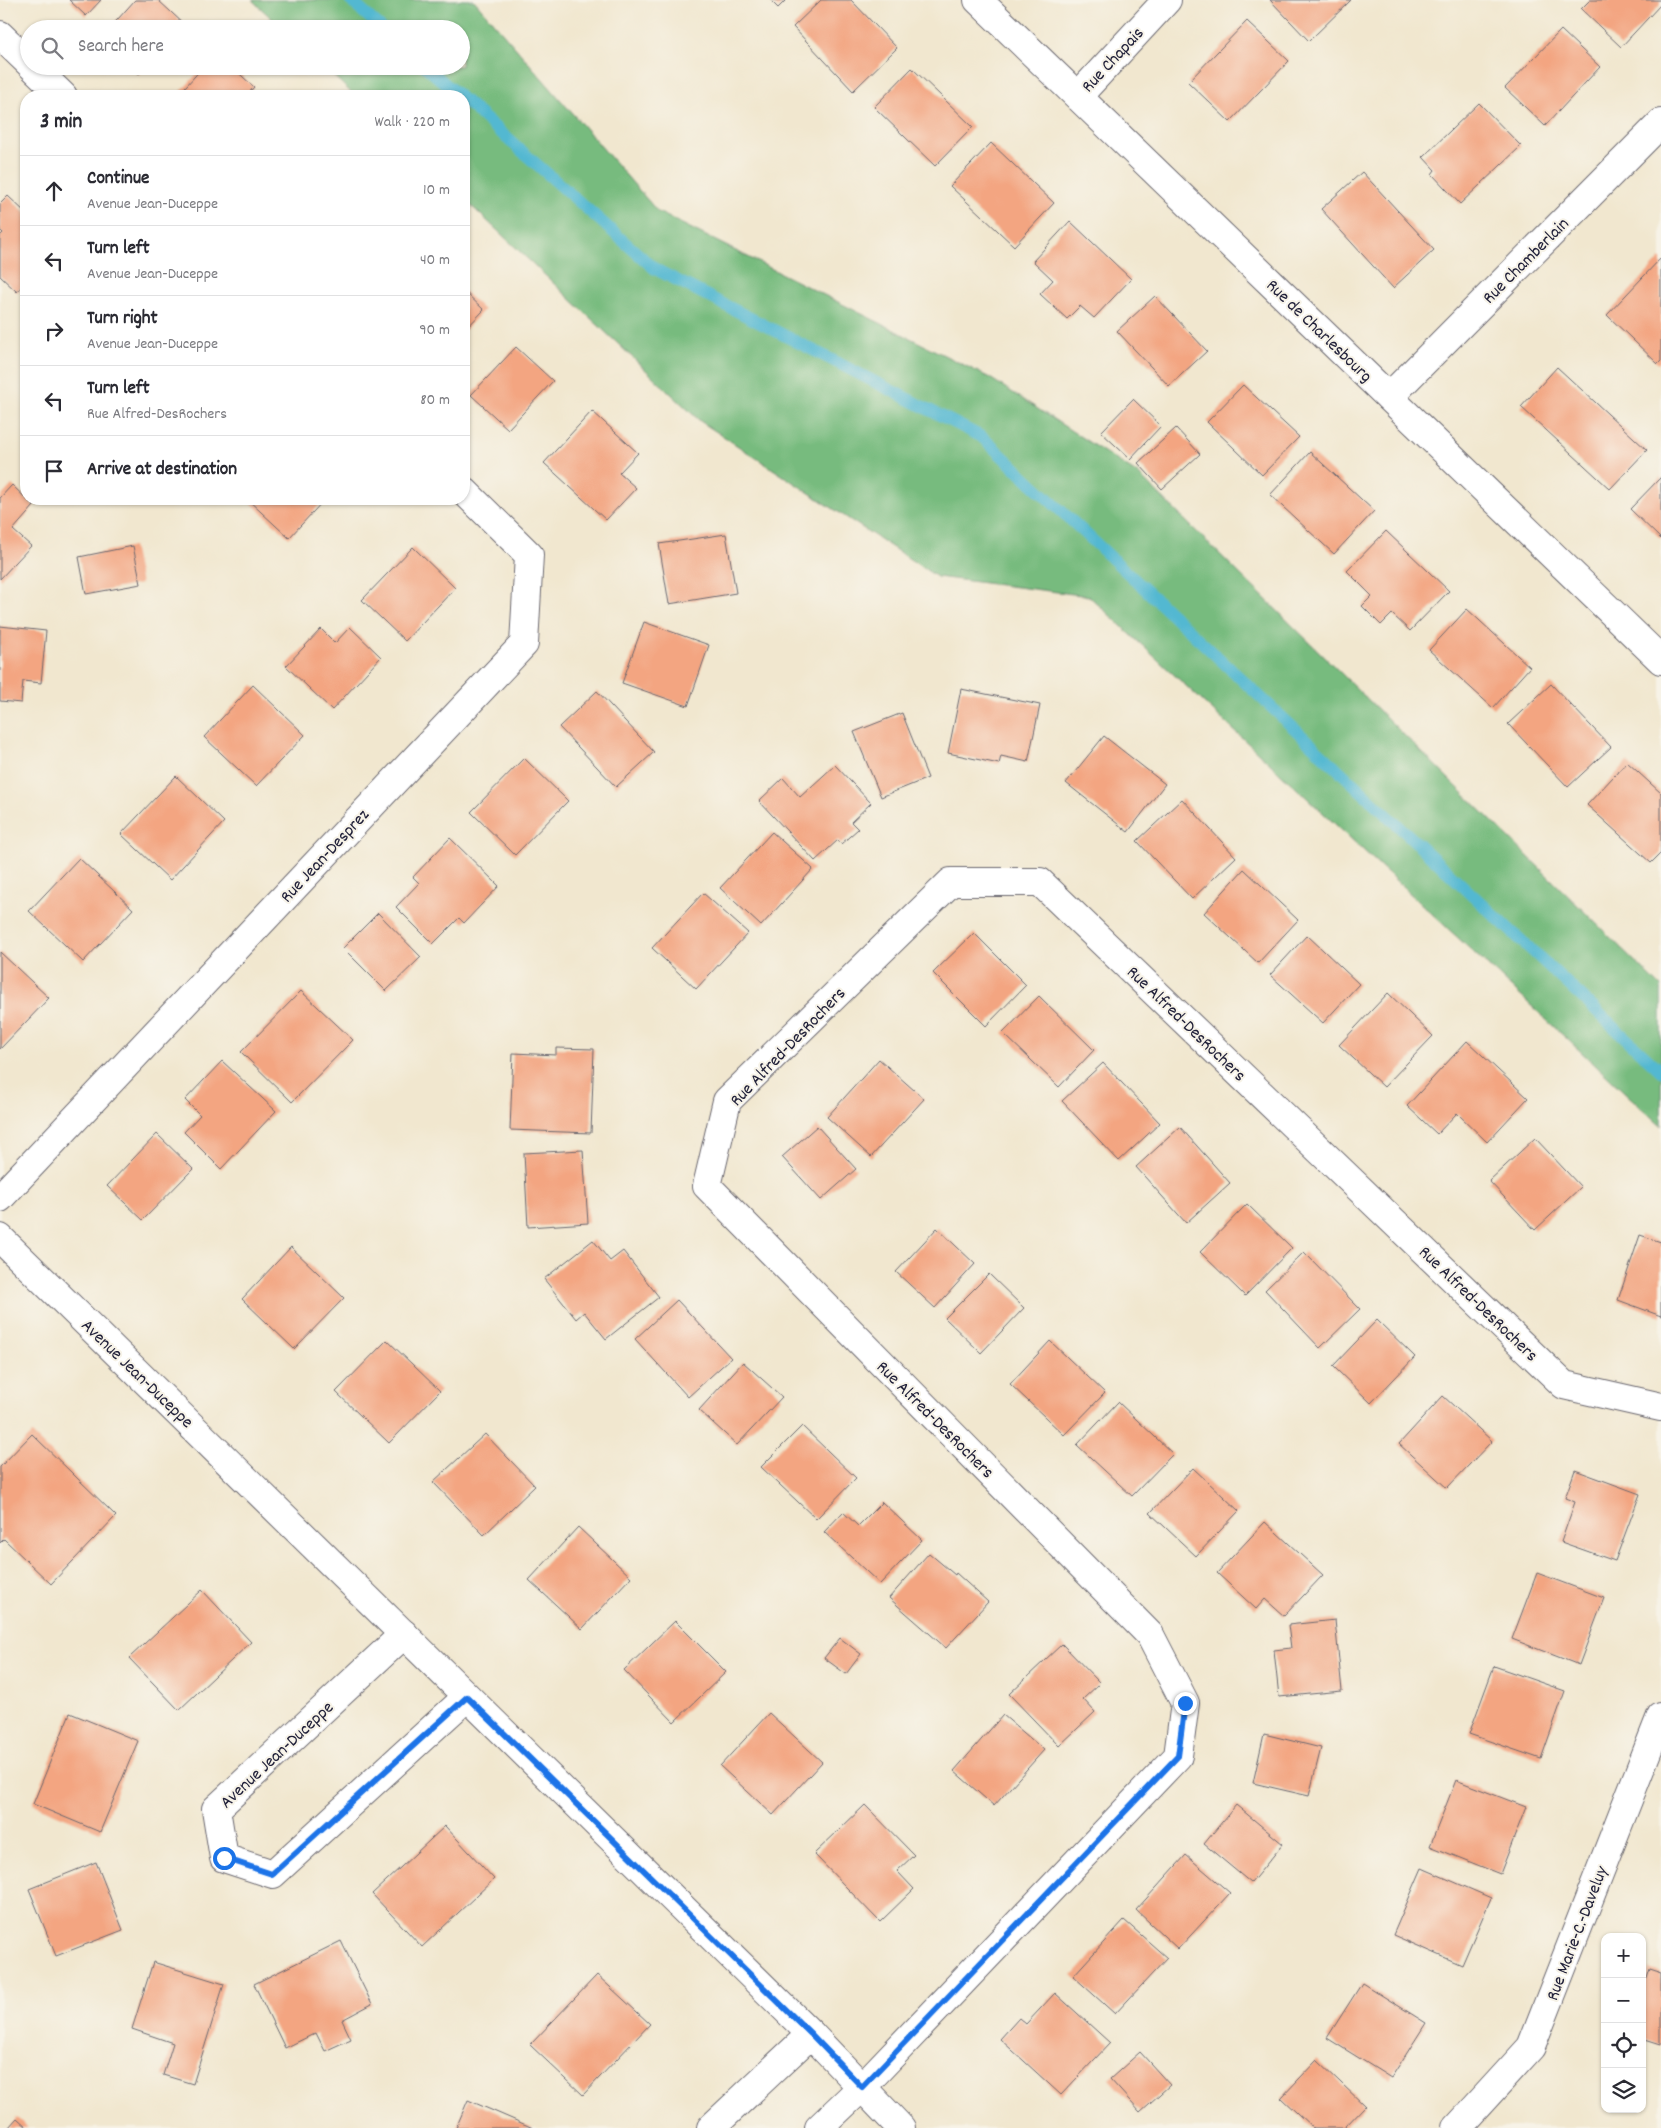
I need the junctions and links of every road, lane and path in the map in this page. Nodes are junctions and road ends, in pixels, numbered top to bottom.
1 (978, 0) edge
2 (1167, 0) edge
3 (0, 35) edge
4 (20, 54) edge
5 (41, 75) edge
6 (57, 90) edge
7 (1078, 96) junction
8 (1661, 123) edge
9 (1390, 397) junction
10 (470, 497) edge
11 (1661, 660) edge
12 (0, 1198) edge
13 (0, 1238) edge
14 (1661, 1407) edge
15 (404, 1634) junction
16 (467, 1697) junction
17 (1661, 1716) edge
18 (811, 2034) junction
19 (862, 2087) junction
20 (711, 2128) edge
21 (819, 2128) edge
22 (901, 2128) edge
23 (1457, 2128) edge

1 - 7 street, Rue de Charlesbourg
2 - 7 street, Rue Chapais
3 - 4 street
5 - 6 street
7 - 9 street, Rue de Charlesbourg
8 - 9 street, Rue Chamberlain
9 - 11 street, Rue de Charlesbourg
10 - 12 street, Rue Jean-Desprez
13 - 15 street, Avenue Jean-Duceppe
14 - 19 street, Rue Alfred-DesRochers
15 - 16 street, Avenue Jean-Duceppe
15 - 16 street, Avenue Jean-Duceppe
16 - 18 street, Avenue Jean-Duceppe
17 - 23 street, Rue Marie-C.-Daveluy
18 - 19 street, Avenue Jean-Duceppe
18 - 20 street
19 - 21 street
19 - 22 street, Avenue Jean-Duceppe

